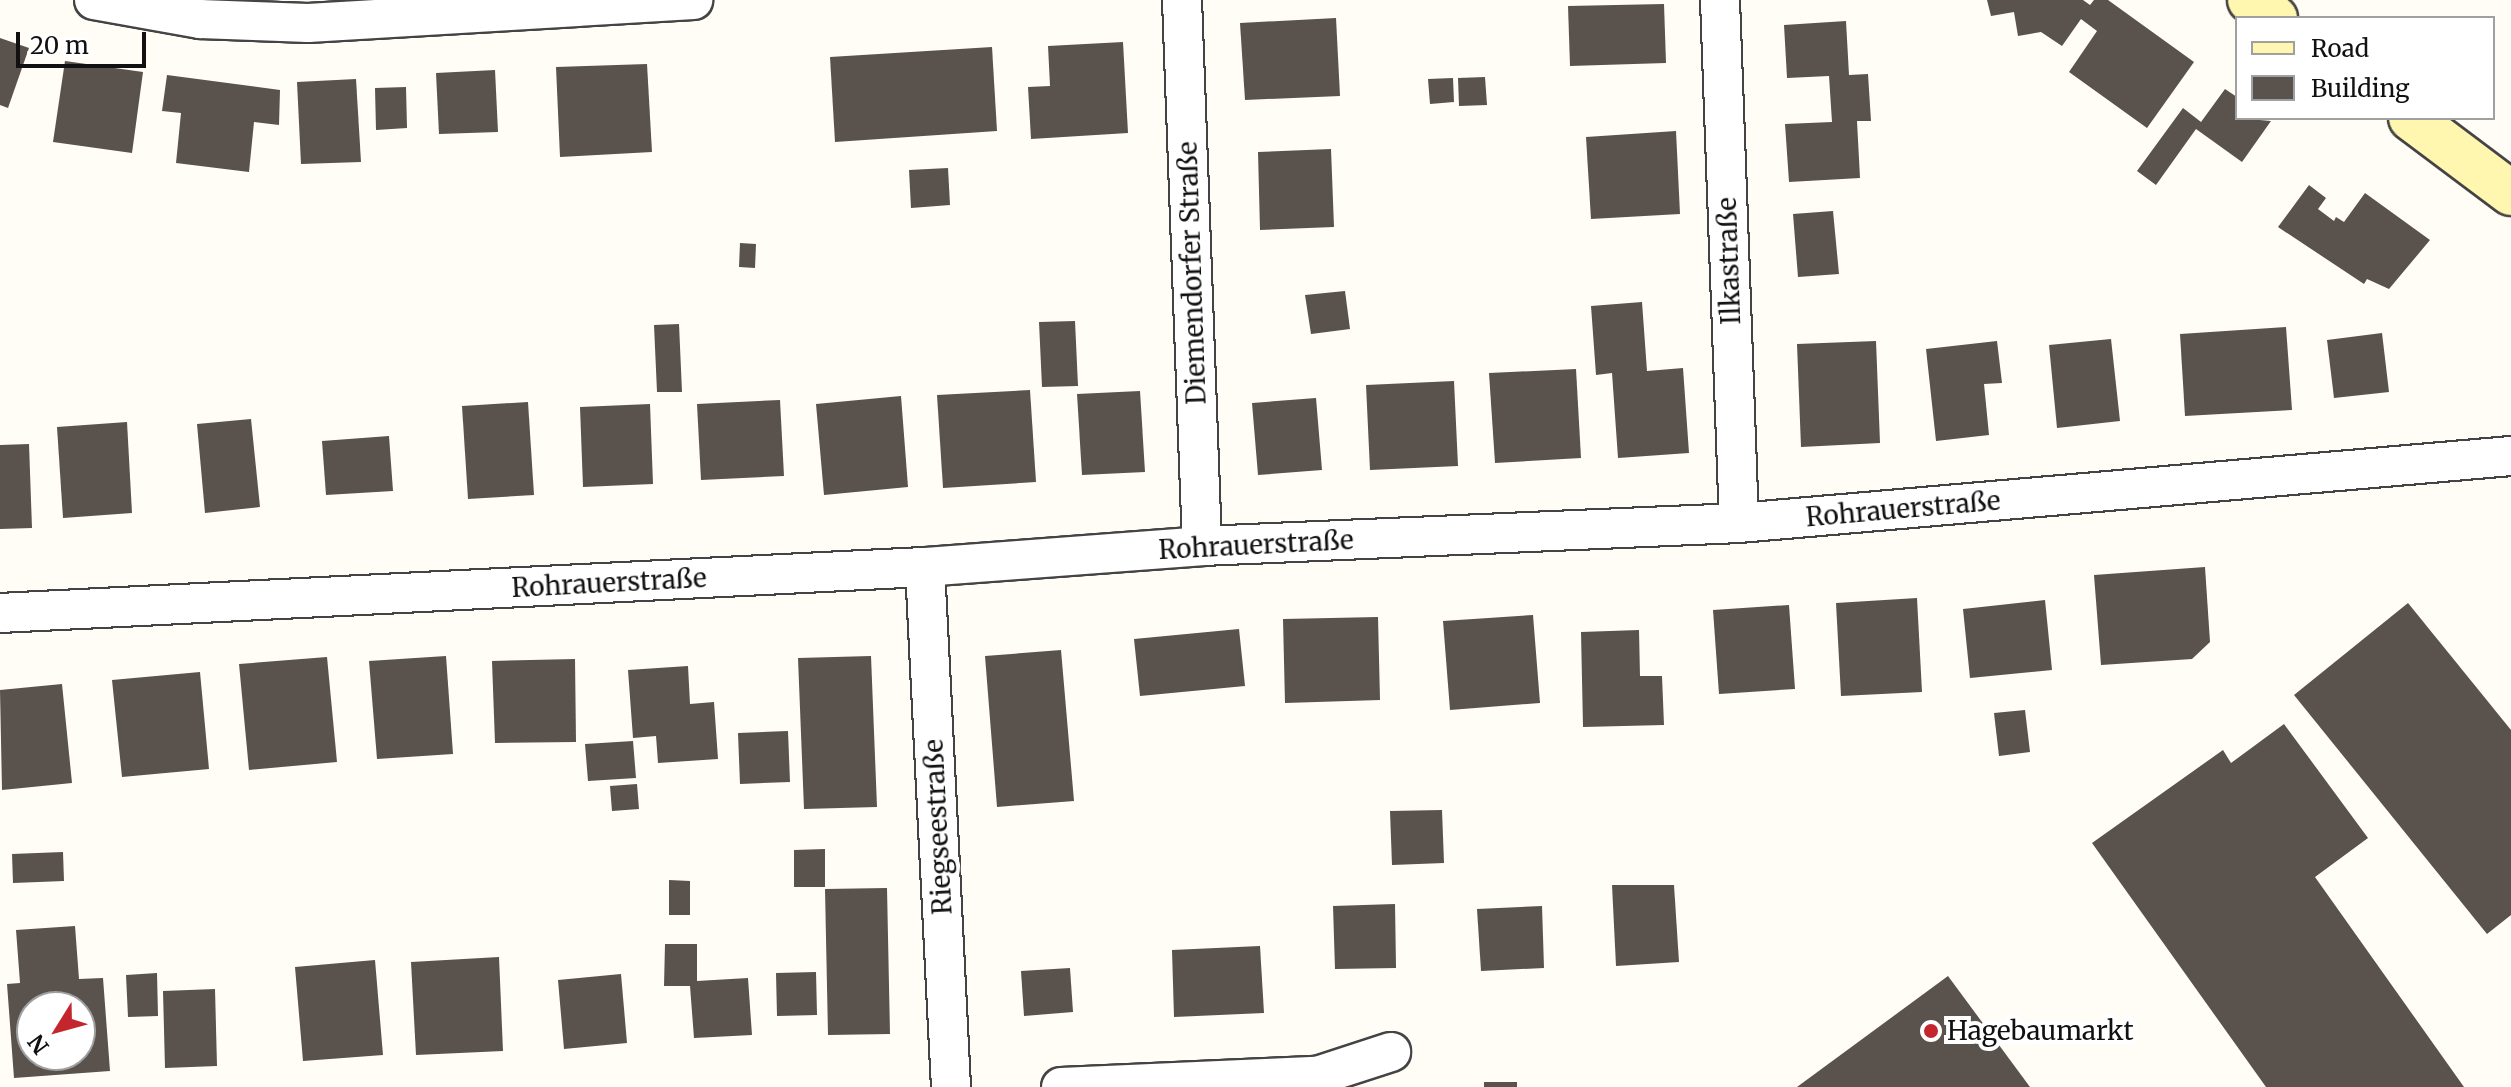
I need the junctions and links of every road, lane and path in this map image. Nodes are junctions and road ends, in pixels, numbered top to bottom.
1 (94, 0) edge
2 (693, 0) edge
3 (1182, 0) edge
4 (1720, 0) edge
5 (2250, 0) edge
6 (202, 9) edge
7 (2272, 16) edge
8 (2414, 120) edge
9 (2511, 193) edge
10 (2511, 456) edge
11 (1739, 523) junction
12 (1202, 546) junction
13 (925, 567) junction
14 (0, 613) edge
15 (1391, 1052) dead end
16 (951, 1087) edge
17 (1061, 1087) edge

1 - 6 street
2 - 6 street
3 - 12 street, Diemendorfer Straße
4 - 11 street, Ilkastraße
5 - 7 main road
8 - 9 main road
10 - 11 street, Rohrauerstraße
11 - 12 street, Rohrauerstraße
12 - 13 street, Rohrauerstraße
13 - 14 street, Rohrauerstraße
13 - 16 street, Riegseestraße
15 - 17 street

